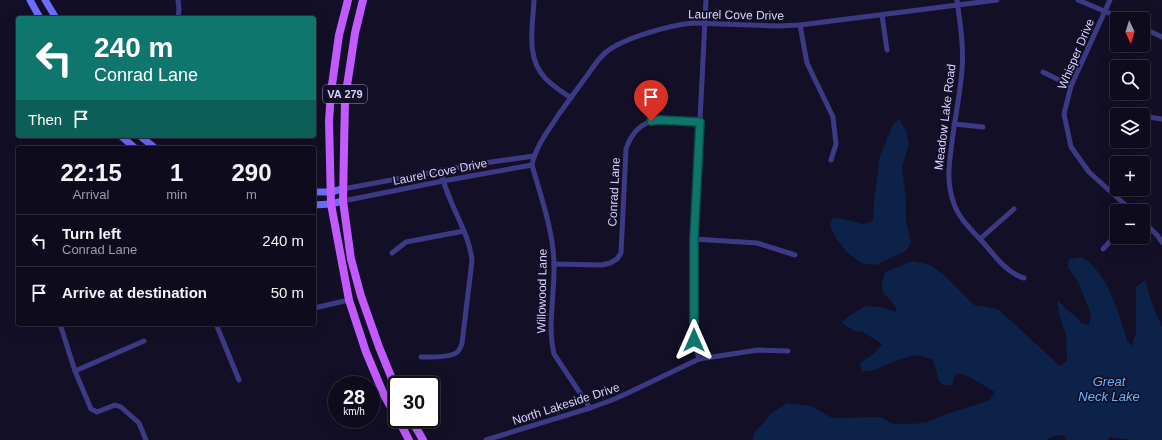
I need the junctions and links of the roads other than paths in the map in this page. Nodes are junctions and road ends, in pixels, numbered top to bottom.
1 (30, 0) edge
2 (45, 0) edge
3 (178, 0) edge
4 (348, 0) edge
5 (363, 0) edge
6 (534, 0) edge
7 (706, 0) edge
8 (996, 0) edge
9 (1078, 0) edge
10 (1110, 0) edge
11 (957, 3) edge
12 (1105, 11) junction
13 (1110, 13) edge
14 (882, 15) junction
15 (39, 16) edge
16 (55, 16) edge
17 (178, 16) edge
18 (705, 23) junction
19 (800, 25) junction
20 (1150, 31) edge
21 (1162, 37) edge
22 (887, 50) dead end
23 (1043, 72) dead end
24 (1072, 86) junction
25 (571, 98) junction
26 (1150, 117) edge
27 (1162, 119) edge
28 (700, 122) junction
29 (954, 124) junction
30 (983, 127) dead end
31 (123, 138) edge
32 (142, 138) edge
33 (133, 146) edge
34 (152, 146) edge
35 (534, 156) junction
36 (831, 160) dead end
37 (532, 165) junction
38 (441, 170) junction
39 (443, 181) junction
40 (343, 189) junction
41 (316, 192) edge
42 (330, 192) junction
43 (343, 201) junction
44 (331, 204) junction
45 (1124, 204) edge
46 (316, 205) edge
47 (1014, 209) dead end
48 (1150, 228) edge
49 (464, 231) junction
50 (694, 239) junction
51 (980, 239) junction
52 (1110, 242) edge
53 (1162, 242) edge
54 (1103, 249) dead end
55 (392, 253) dead end
56 (795, 255) dead end
57 (554, 264) junction
58 (1024, 278) dead end
59 (349, 300) junction
60 (316, 308) edge
61 (60, 326) edge
62 (217, 326) edge
63 (144, 341) dead end
64 (788, 352) dead end
65 (420, 357) dead end
66 (699, 358) junction
67 (75, 371) junction
68 (391, 376) edge
69 (239, 380) dead end
70 (388, 402) edge
71 (590, 408) junction
72 (403, 428) edge
73 (416, 428) edge
74 (146, 440) edge
75 (410, 440) edge
76 (423, 440) edge
77 (486, 440) edge

1 - 15 main road
2 - 16 main road
3 - 17 street
4 - 42 main road, VA 279
5 - 40 main road, VA 279
6 - 25 street
7 - 18 street
8 - 11 street, Laurel Cove Drive
9 - 12 street
10 - 12 street, Whisper Drive
11 - 14 street, Laurel Cove Drive
11 - 29 street, Meadow Lake Road
12 - 13 street
12 - 24 street, Whisper Drive
14 - 19 street, Laurel Cove Drive
14 - 22 street
18 - 19 street, Laurel Cove Drive
18 - 25 street, Laurel Cove Drive
18 - 28 street
19 - 36 street
20 - 21 street
23 - 24 street
24 - 45 street, Whisper Drive
25 - 35 street, Laurel Cove Drive
26 - 27 street
28 - 50 street
28 - 57 street, Conrad Lane
29 - 30 street
29 - 51 street, Meadow Lake Road
31 - 33 main road
32 - 34 main road
35 - 37 street, Laurel Cove Drive
35 - 38 street, Laurel Cove Drive
37 - 39 street, Laurel Cove Drive
37 - 57 street, Willowood Lane
38 - 39 street
38 - 40 street, Laurel Cove Drive
39 - 43 street, Laurel Cove Drive
39 - 49 street
40 - 42 main road
40 - 43 main road, VA 279
41 - 42 main road
42 - 44 main road, VA 279
43 - 44 main road
43 - 68 main road, VA 279
44 - 46 main road
44 - 59 main road, VA 279
47 - 51 street
48 - 53 street
49 - 55 street
49 - 65 street
50 - 56 street
50 - 66 street
51 - 58 street, Meadow Lake Road
52 - 54 street
57 - 71 street, Willowood Lane
59 - 60 street
59 - 70 main road, VA 279
61 - 67 street
62 - 69 street
63 - 67 street
64 - 66 street, North Lakeside Drive
66 - 71 street, North Lakeside Drive
67 - 74 street
71 - 77 street, North Lakeside Drive
72 - 75 main road, VA 279
73 - 76 main road

